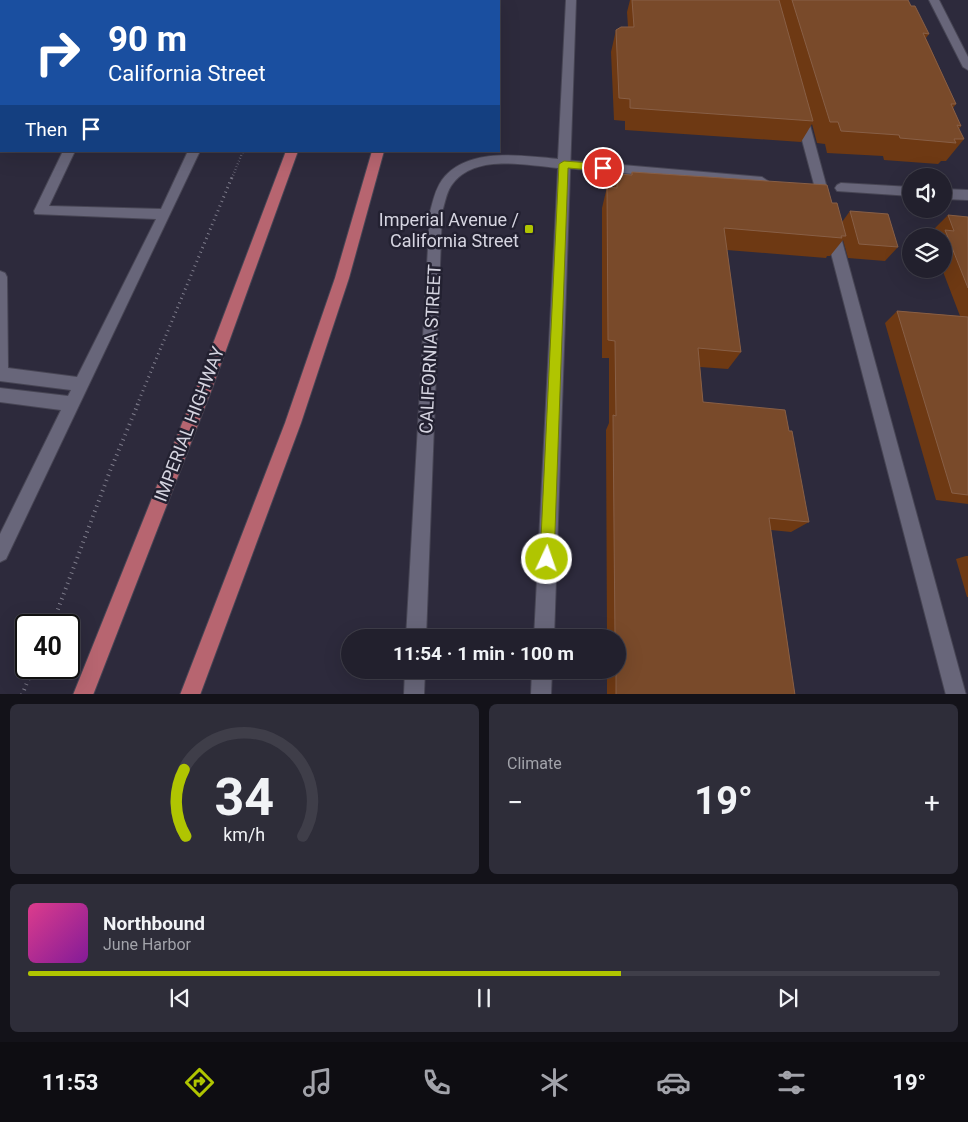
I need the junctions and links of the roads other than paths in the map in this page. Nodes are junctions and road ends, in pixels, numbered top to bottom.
1 (571, 0) edge
2 (934, 0) edge
3 (968, 66) edge
4 (798, 102) edge
5 (69, 152) edge
6 (194, 152) edge
7 (292, 152) edge
8 (378, 152) edge
9 (564, 164) junction
10 (771, 182) edge
11 (825, 186) junction
12 (902, 191) edge
13 (952, 194) edge
14 (968, 195) edge
15 (165, 214) junction
16 (0, 277) edge
17 (82, 385) junction
18 (0, 395) edge
19 (72, 404) junction
20 (0, 553) edge
21 (416, 629) edge
22 (544, 629) edge
23 (415, 679) edge
24 (542, 679) edge
25 (83, 694) edge
26 (190, 694) edge
27 (414, 694) edge
28 (541, 694) edge
29 (956, 694) edge

1 - 9 street
2 - 3 street
4 - 11 street
5 - 15 street
6 - 15 street
7 - 25 main road, IMPERIAL HIGHWAY
8 - 26 main road
9 - 10 street, CALIFORNIA STREET
9 - 21 street, CALIFORNIA STREET
9 - 22 street
11 - 12 street
11 - 29 street
13 - 14 street
15 - 17 street
16 - 17 street
17 - 19 street
18 - 19 street
19 - 20 street
23 - 27 street
24 - 28 street

